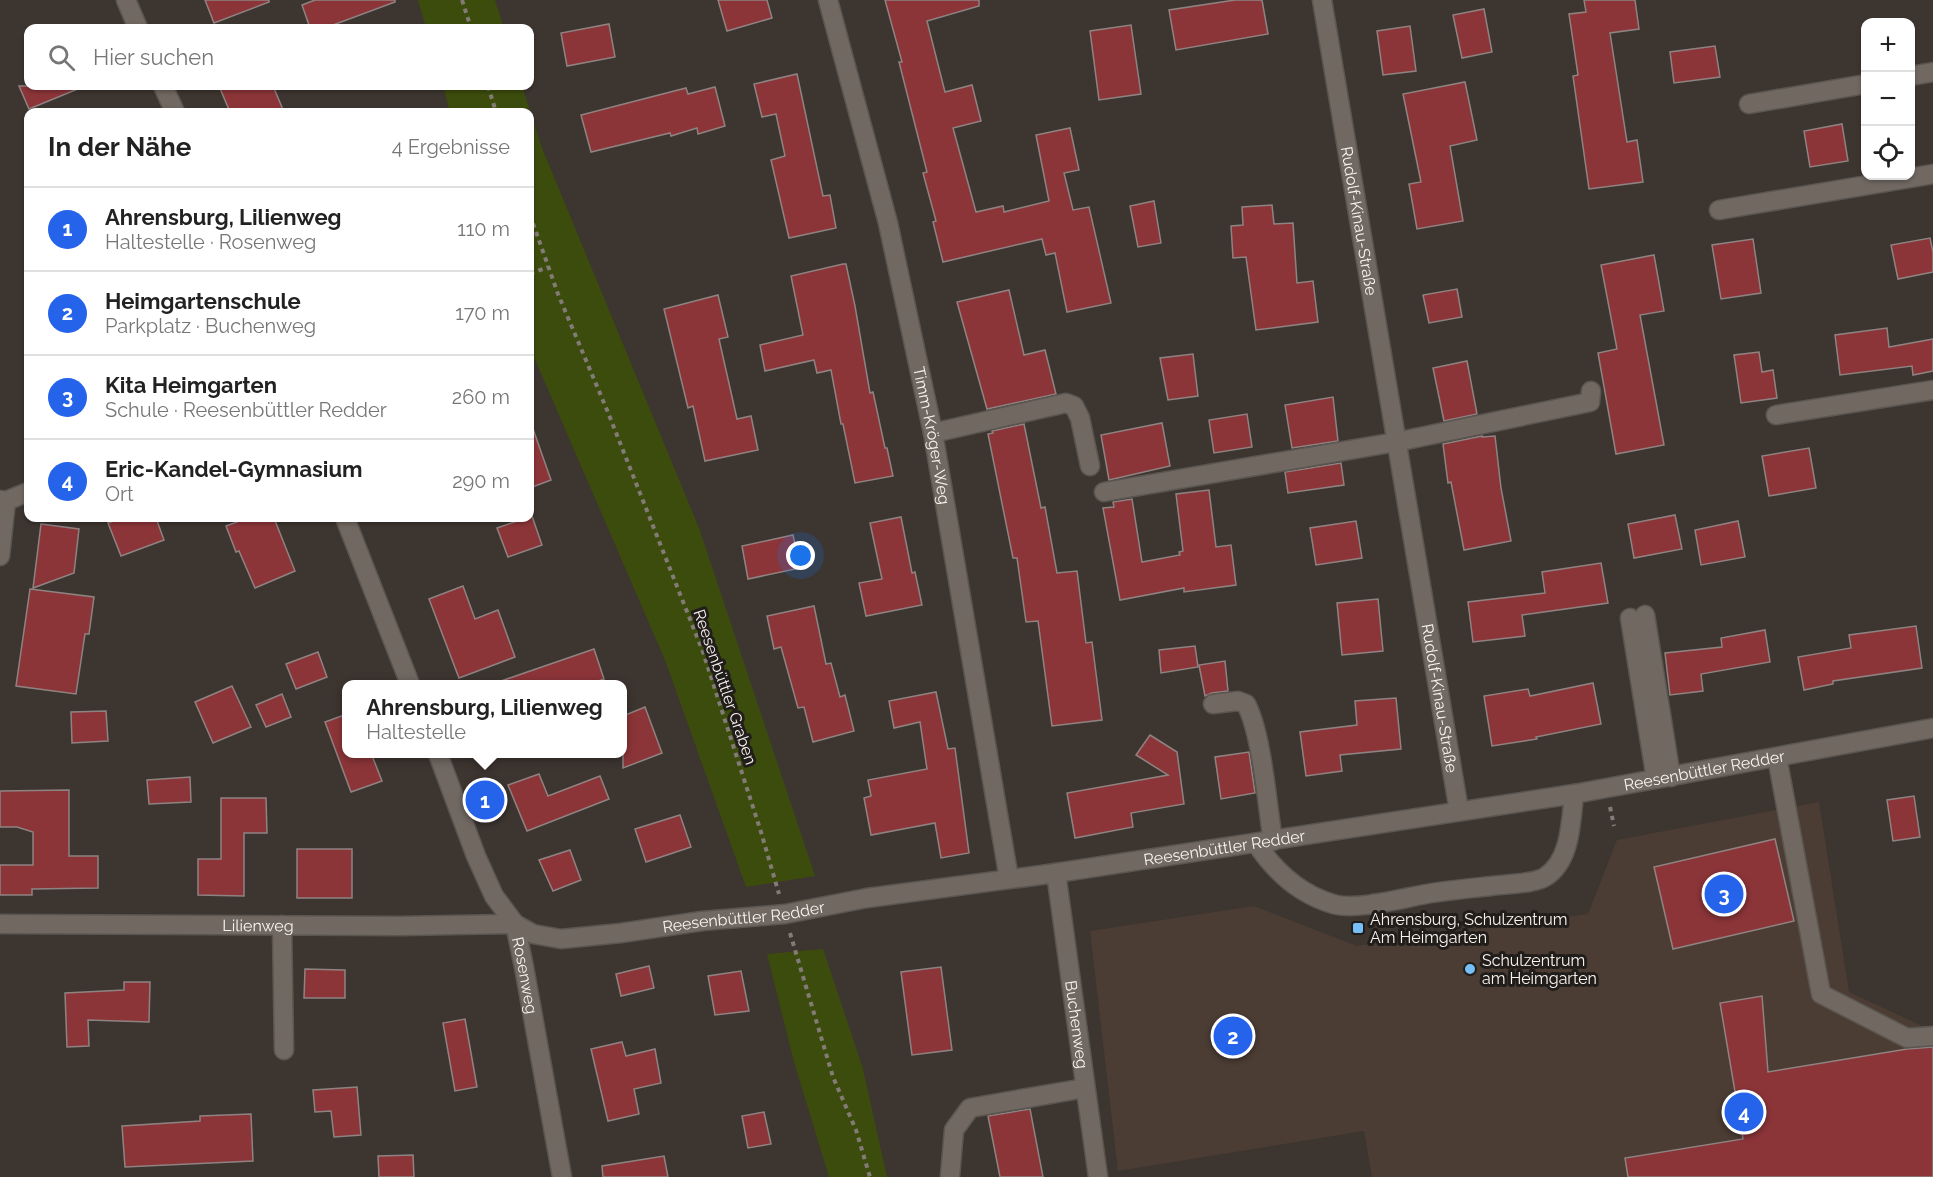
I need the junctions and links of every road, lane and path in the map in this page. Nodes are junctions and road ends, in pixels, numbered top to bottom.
1 (126, 0) edge
2 (462, 0) edge
3 (828, 0) edge
4 (1322, 0) edge
5 (136, 24) edge
6 (470, 24) edge
7 (1933, 72) edge
8 (1915, 75) edge
9 (1861, 85) edge
10 (165, 90) edge
11 (489, 90) edge
12 (1749, 104) dead end
13 (173, 108) edge
14 (495, 108) edge
15 (1933, 174) edge
16 (1719, 210) dead end
17 (534, 227) edge
18 (548, 267) junction
19 (534, 272) edge
20 (1933, 390) edge
21 (1592, 391) dead end
22 (1776, 415) dead end
23 (933, 433) junction
24 (1396, 442) junction
25 (1090, 466) dead end
26 (1104, 492) dead end
27 (24, 493) edge
28 (3, 501) edge
29 (347, 522) edge
30 (0, 556) edge
31 (1637, 617) dead end
32 (409, 680) edge
33 (1213, 704) dead end
34 (1933, 728) edge
35 (1777, 757) junction
36 (440, 758) edge
37 (1663, 778) junction
38 (1574, 794) junction
39 (1459, 811) junction
40 (1264, 842) junction
41 (1056, 873) junction
42 (1009, 879) junction
43 (785, 914) junction
44 (0, 924) edge
45 (515, 924) junction
46 (282, 925) junction
47 (1933, 1036) edge
48 (284, 1050) dead end
49 (1085, 1088) junction
50 (950, 1176) edge
51 (562, 1177) edge
52 (870, 1177) edge
53 (1098, 1177) edge

1 - 5 street
2 - 6 path
3 - 23 street, Timm-Kröger-Weg
4 - 24 street, Rudolf-Kinau-Straße
7 - 8 street
9 - 12 street
10 - 13 street
11 - 14 path
15 - 16 street
17 - 18 path, Reesenbüttler Graben
18 - 19 path
18 - 43 path, Reesenbüttler Graben
20 - 22 street
21 - 24 street
23 - 25 street
23 - 42 street, Timm-Kröger-Weg
24 - 26 street
24 - 39 street, Rudolf-Kinau-Straße
27 - 28 street
28 - 30 street
29 - 32 street
31 - 37 street
33 - 40 street
34 - 35 street, Reesenbüttler Redder
35 - 37 street, Reesenbüttler Redder
35 - 47 street
36 - 45 street, Rosenweg
37 - 38 street, Reesenbüttler Redder
38 - 39 street, Reesenbüttler Redder
38 - 40 street
39 - 40 street, Reesenbüttler Redder
40 - 41 street, Reesenbüttler Redder
41 - 42 street, Reesenbüttler Redder
41 - 49 street, Buchenweg
42 - 43 street, Reesenbüttler Redder
43 - 45 street, Reesenbüttler Redder
43 - 52 path, Reesenbüttler Graben
44 - 46 street, Lilienweg
45 - 46 street, Lilienweg
45 - 51 street, Rosenweg
46 - 48 street
49 - 50 street
49 - 53 street, Buchenweg

